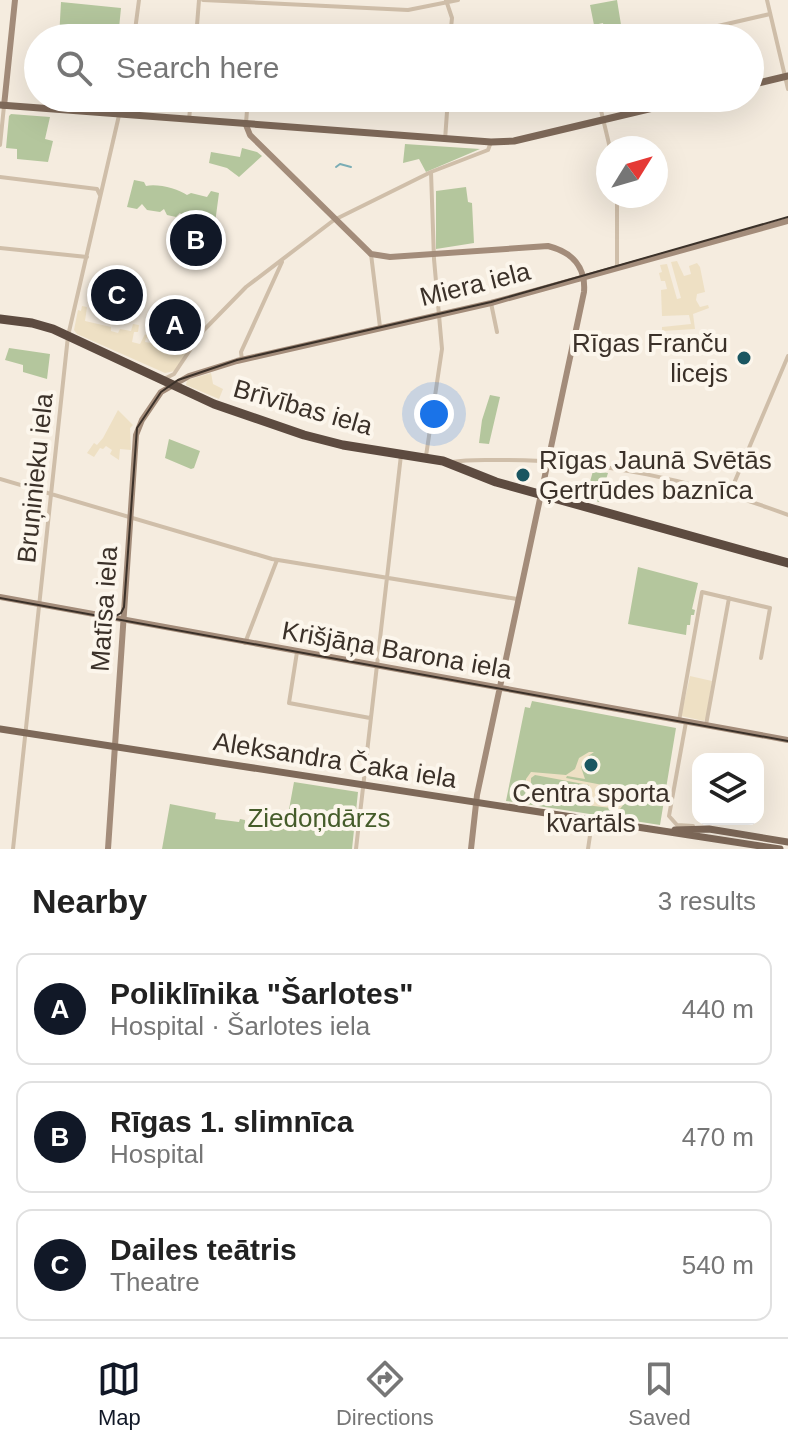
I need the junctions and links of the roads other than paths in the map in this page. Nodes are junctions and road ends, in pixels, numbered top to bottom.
1 (15, 0) edge
2 (139, 0) edge
3 (201, 0) edge
4 (458, 0) edge
5 (767, 0) edge
6 (446, 1) edge
7 (770, 14) junction
8 (136, 24) edge
9 (198, 24) edge
10 (451, 24) edge
11 (727, 24) edge
12 (786, 77) edge
13 (764, 82) edge
14 (788, 89) edge
15 (2, 106) edge
16 (24, 108) edge
17 (80, 112) edge
18 (120, 112) edge
19 (190, 112) edge
20 (247, 112) edge
21 (447, 112) edge
22 (602, 112) edge
23 (634, 112) edge
24 (119, 115) junction
25 (604, 119) junction
26 (189, 120) junction
27 (246, 125) junction
28 (608, 136) edge
29 (445, 140) junction
30 (491, 142) junction
31 (0, 145) edge
32 (431, 172) junction
33 (0, 177) edge
34 (100, 195) junction
35 (617, 208) edge
36 (334, 220) junction
37 (788, 221) edge
38 (0, 248) edge
39 (433, 253) junction
40 (371, 254) junction
41 (87, 257) junction
42 (283, 259) junction
43 (617, 268) junction
44 (584, 277) junction
45 (491, 303) junction
46 (440, 313) junction
47 (0, 319) edge
48 (380, 327) junction
49 (497, 332) dead end
50 (68, 336) junction
51 (788, 356) edge
52 (242, 360) junction
53 (167, 382) junction
54 (401, 455) junction
55 (426, 458) junction
56 (547, 460) junction
57 (450, 463) junction
58 (0, 479) edge
59 (51, 494) junction
60 (540, 495) junction
61 (729, 495) junction
62 (788, 515) edge
63 (130, 517) junction
64 (277, 560) junction
65 (788, 563) edge
66 (387, 579) junction
67 (0, 597) edge
68 (729, 597) junction
69 (517, 599) junction
70 (39, 604) junction
71 (123, 620) junction
72 (245, 643) junction
73 (297, 652) junction
74 (761, 658) dead end
75 (377, 667) junction
76 (499, 688) junction
77 (370, 718) junction
78 (682, 721) junction
79 (706, 725) junction
80 (0, 729) edge
81 (25, 733) junction
82 (788, 740) edge
83 (115, 747) junction
84 (364, 785) junction
85 (476, 802) junction
86 (592, 819) junction
87 (709, 838) junction
88 (788, 842) edge
89 (13, 849) edge
90 (108, 849) edge
91 (356, 849) edge
92 (471, 849) edge
93 (588, 849) edge
94 (780, 849) edge

1 - 15 street
2 - 8 street
3 - 6 street
3 - 9 street
4 - 6 street
5 - 7 street
6 - 10 street
7 - 11 street
7 - 12 street
12 - 13 main road
12 - 14 street
15 - 16 main road
15 - 31 street
17 - 24 main road
18 - 24 street, Bruņinieku iela
19 - 26 street
20 - 27 street
21 - 29 street
22 - 25 street
23 - 25 main road
24 - 26 main road
24 - 34 street, Bruņinieku iela
25 - 28 street
25 - 30 main road
26 - 27 main road
27 - 29 main road
27 - 36 street
29 - 30 main road
30 - 32 street
32 - 36 street
32 - 39 street
33 - 34 street
34 - 41 street, Bruņinieku iela
35 - 43 street
36 - 40 street
36 - 42 street
37 - 43 street, Miera iela
38 - 41 street
39 - 40 street
39 - 44 street
39 - 46 street
40 - 48 street
41 - 50 street, Bruņinieku iela
42 - 52 street
42 - 53 street
43 - 44 street, Miera iela
44 - 45 street, Miera iela
44 - 56 street
45 - 46 street, Miera iela
45 - 49 street
46 - 48 street, Miera iela
46 - 55 street
47 - 50 highway, Brīvības iela
48 - 52 street, Miera iela
50 - 53 highway, Brīvības iela
50 - 59 street, Bruņinieku iela
51 - 61 street
52 - 53 street, Miera iela
53 - 54 highway, Brīvības iela
53 - 63 street, Matīsa iela
54 - 55 highway, Brīvības iela
54 - 66 street
55 - 57 highway, Brīvības iela
56 - 57 street
56 - 60 street
56 - 61 street
57 - 60 highway, Brīvības iela
58 - 59 street
59 - 63 street
59 - 70 street, Bruņinieku iela
60 - 65 highway, Brīvības iela
60 - 69 street
61 - 62 street
63 - 64 street
63 - 71 street, Matīsa iela
64 - 66 street
64 - 72 street
66 - 69 street
66 - 75 street
67 - 70 street, Krišjāņa Barona iela
68 - 74 street
68 - 78 street
68 - 79 street
69 - 76 street
70 - 71 street, Krišjāņa Barona iela
70 - 81 street, Bruņinieku iela
71 - 72 street, Krišjāņa Barona iela
71 - 83 street, Matīsa iela
72 - 73 street, Krišjāņa Barona iela
73 - 75 street, Krišjāņa Barona iela
73 - 77 street
75 - 76 street, Krišjāņa Barona iela
75 - 77 street
76 - 78 street, Krišjāņa Barona iela
76 - 85 street
77 - 84 street
78 - 79 street, Krišjāņa Barona iela
78 - 87 street, Aleksandra Čaka iela
79 - 82 street, Krišjāņa Barona iela
80 - 81 main road, Aleksandra Čaka iela
81 - 83 main road, Aleksandra Čaka iela
81 - 89 street, Bruņinieku iela
83 - 84 main road, Aleksandra Čaka iela
83 - 90 street, Matīsa iela
84 - 85 main road, Aleksandra Čaka iela
84 - 91 street
85 - 86 main road, Aleksandra Čaka iela
85 - 92 street
86 - 87 main road, Aleksandra Čaka iela
86 - 93 street
87 - 88 main road, Aleksandra Čaka iela
87 - 94 main road, Aleksandra Čaka iela

